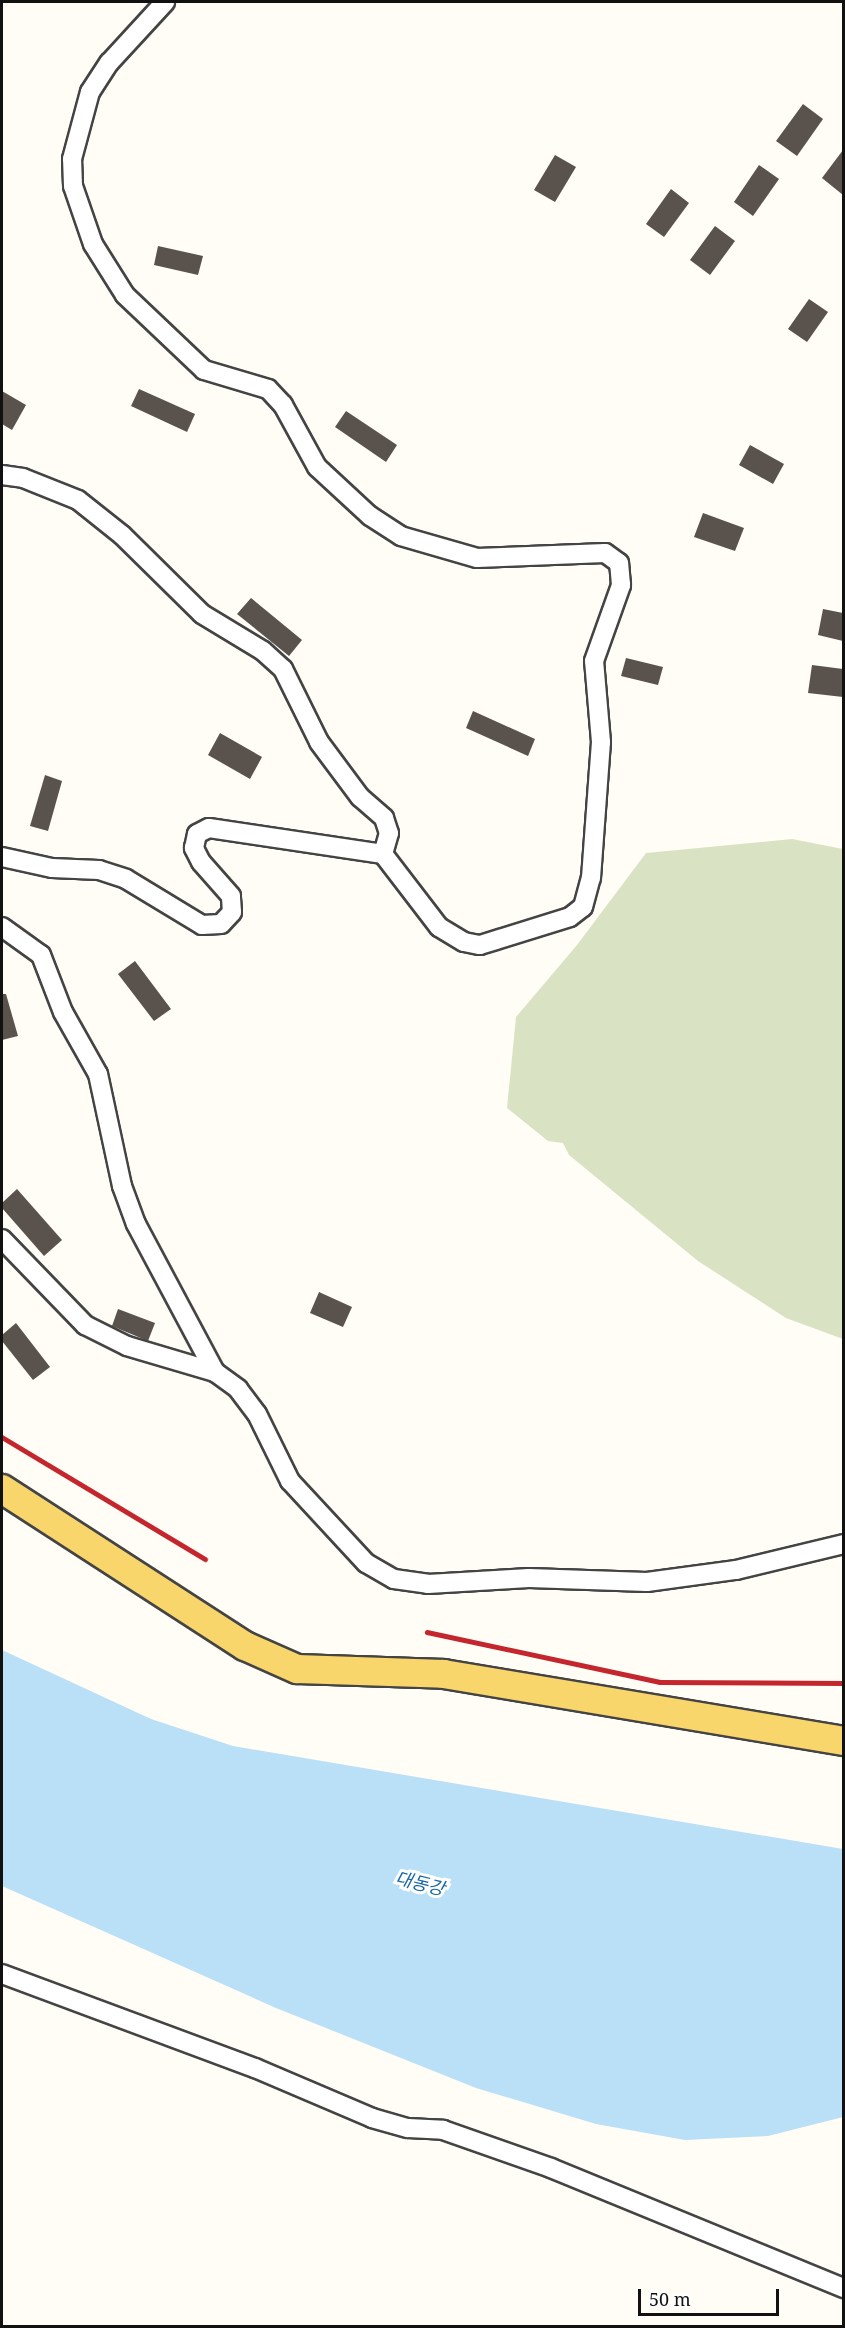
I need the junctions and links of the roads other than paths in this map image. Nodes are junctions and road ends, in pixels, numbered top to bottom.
1 (165, 2) edge
2 (2, 475) edge
3 (383, 854) junction
4 (2, 857) edge
5 (2, 927) edge
6 (2, 1239) edge
7 (215, 1372) junction
8 (2, 1488) edge
9 (843, 1544) edge
10 (843, 1741) edge
11 (2, 1974) edge
12 (843, 2288) edge

1 - 3 street
2 - 3 street
3 - 4 street
5 - 7 street
6 - 7 street
7 - 9 street
8 - 10 main road
11 - 12 street

